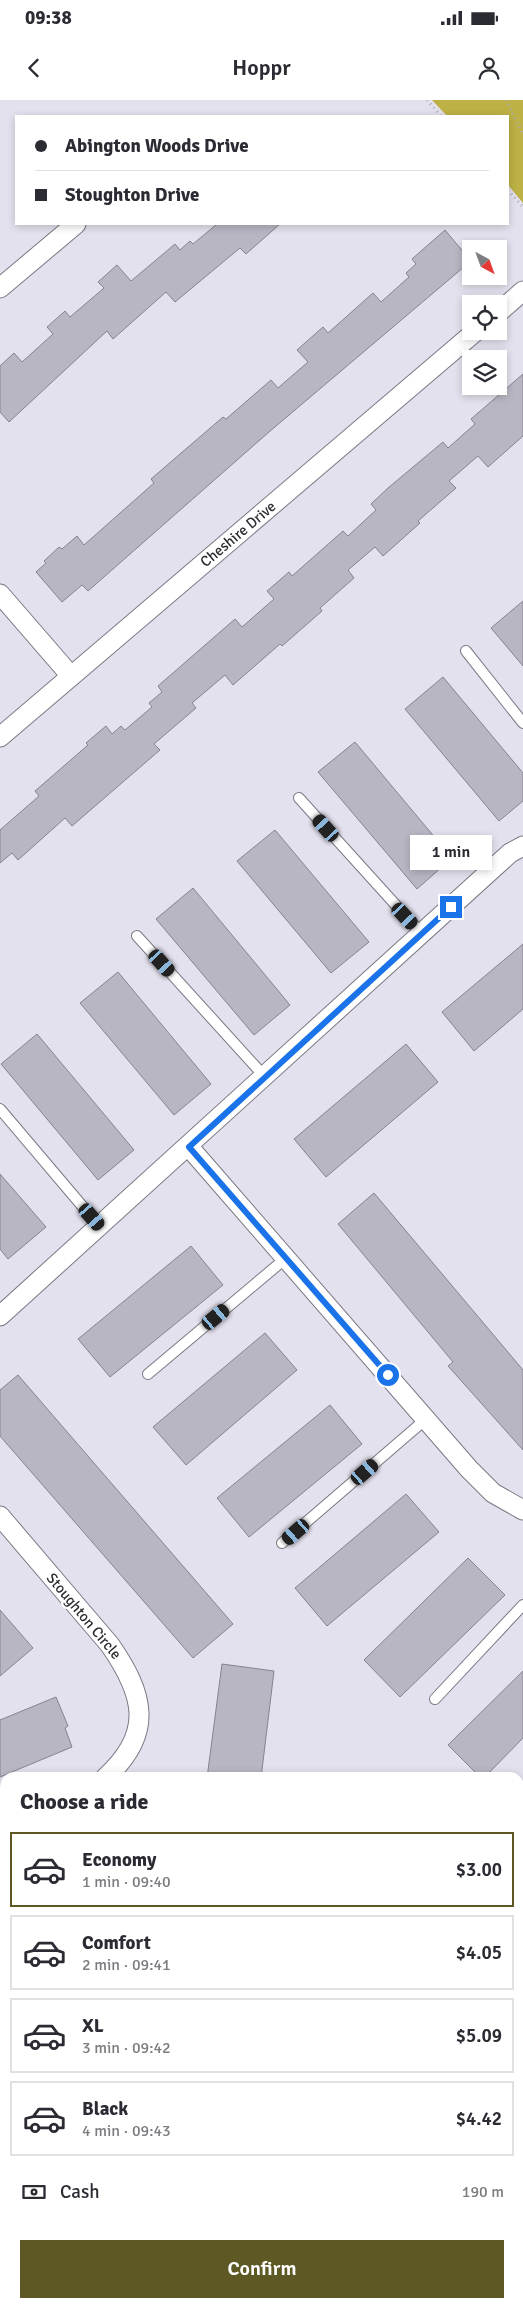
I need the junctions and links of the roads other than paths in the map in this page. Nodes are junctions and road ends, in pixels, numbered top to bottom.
1 (75, 225) edge
2 (0, 288) edge
3 (523, 291) edge
4 (507, 305) edge
5 (465, 340) edge
6 (0, 594) edge
7 (466, 651) dead end
8 (71, 676) junction
9 (523, 723) edge
10 (0, 737) edge
11 (299, 798) dead end
12 (523, 846) edge
13 (422, 934) junction
14 (137, 936) dead end
15 (265, 1077) junction
16 (0, 1109) edge
17 (189, 1147) junction
18 (100, 1227) junction
19 (286, 1258) junction
20 (0, 1316) edge
21 (148, 1374) dead end
22 (426, 1419) junction
23 (523, 1510) edge
24 (0, 1516) edge
25 (282, 1543) dead end
26 (523, 1605) edge
27 (435, 1698) dead end
28 (110, 1772) edge

1 - 2 street
3 - 4 street
5 - 8 street, Cheshire Drive
6 - 8 street
7 - 9 lane
8 - 10 street, Cheshire Drive
11 - 13 lane
12 - 13 street
13 - 15 street
14 - 15 lane
15 - 17 street
16 - 18 lane
17 - 18 street
17 - 19 street
18 - 20 street
19 - 21 lane
19 - 22 street
22 - 23 street
22 - 25 lane
24 - 28 street, Stoughton Circle
26 - 27 lane

